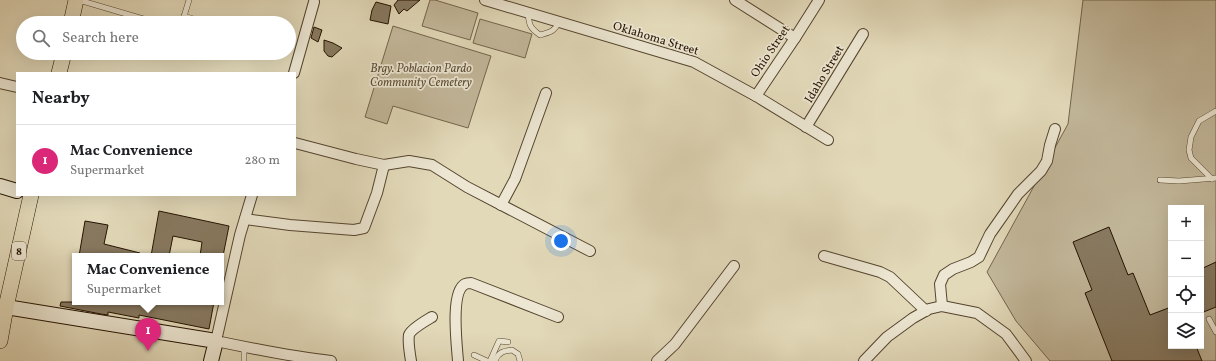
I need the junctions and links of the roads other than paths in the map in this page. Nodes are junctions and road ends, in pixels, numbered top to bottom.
1 (78, 0) edge
2 (189, 0) edge
3 (484, 0) edge
4 (736, 0) edge
5 (819, 0) edge
6 (314, 2) dead end
7 (528, 13) junction
8 (73, 16) edge
9 (133, 16) edge
10 (184, 16) edge
11 (559, 22) junction
12 (863, 34) dead end
13 (795, 38) junction
14 (62, 60) edge
15 (59, 72) edge
16 (294, 72) edge
17 (0, 84) edge
18 (16, 87) edge
19 (546, 93) dead end
20 (756, 96) junction
21 (1216, 111) edge
22 (806, 127) junction
23 (1055, 129) dead end
24 (828, 140) dead end
25 (296, 143) edge
26 (384, 165) junction
27 (1214, 178) edge
28 (1160, 180) dead end
29 (0, 186) edge
30 (16, 191) edge
31 (30, 196) edge
32 (252, 196) edge
33 (501, 205) junction
34 (245, 219) junction
35 (590, 251) dead end
36 (824, 256) dead end
37 (734, 266) dead end
38 (942, 306) junction
39 (3, 307) edge
40 (926, 311) junction
41 (432, 317) dead end
42 (558, 317) dead end
43 (1209, 319) dead end
44 (1216, 332) edge
45 (0, 341) edge
46 (216, 341) junction
47 (508, 342) dead end
48 (244, 347) junction
49 (474, 355) dead end
50 (212, 361) edge
51 (244, 361) edge
52 (331, 361) edge
53 (411, 361) edge
54 (458, 361) edge
55 (488, 361) edge
56 (495, 361) edge
57 (520, 361) edge
58 (657, 361) edge
59 (864, 361) edge
60 (1026, 361) edge

1 - 8 main road
1 - 9 lane
2 - 10 lane
3 - 7 street, Oklahoma Street
4 - 13 street
5 - 13 street, Ohio Street
6 - 16 street
7 - 11 street, Oklahoma Street
7 - 11 lane
11 - 20 street, Oklahoma Street
12 - 22 street, Idaho Street
13 - 20 street, Ohio Street
14 - 15 main road
17 - 18 street
19 - 33 street
20 - 22 street, Oklahoma Street
21 - 27 lane
22 - 24 street, Oklahoma Street
23 - 38 street
25 - 26 street
26 - 33 street
26 - 34 street
27 - 28 lane
29 - 30 street
31 - 39 main road, 8
32 - 34 street
33 - 35 street
34 - 46 street
36 - 40 street
37 - 58 street
38 - 40 street
38 - 60 street
39 - 45 main road, 8
39 - 46 street
40 - 59 street
41 - 53 street
42 - 54 street
43 - 44 lane
46 - 48 street
46 - 50 street
47 - 55 lane
48 - 51 lane
48 - 52 street
49 - 55 lane
56 - 57 lane

